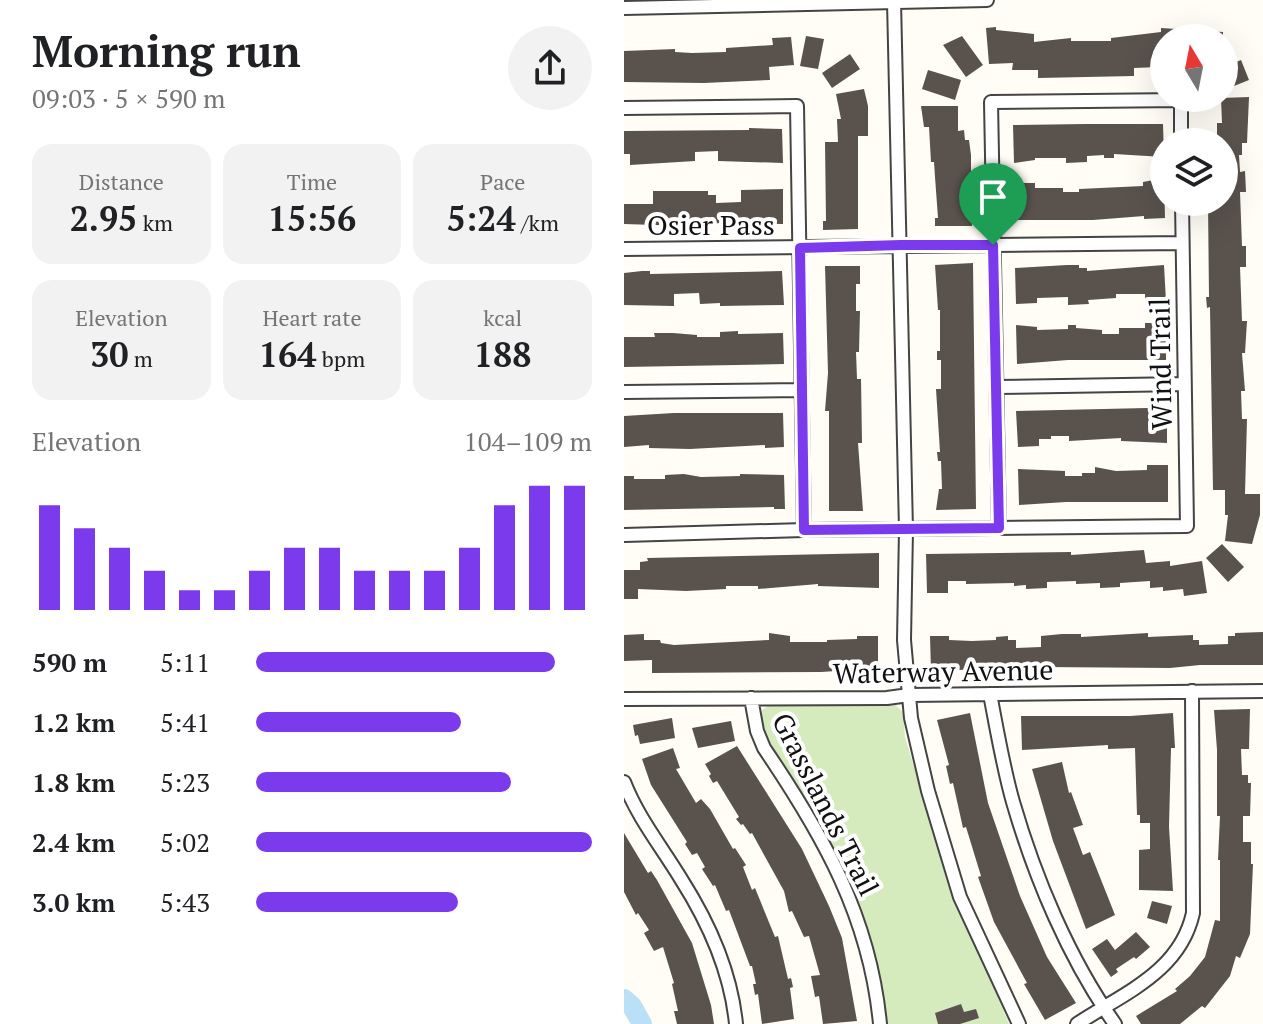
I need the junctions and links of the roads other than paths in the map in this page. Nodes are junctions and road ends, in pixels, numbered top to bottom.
1 (987, 0) edge
2 (894, 1) edge
3 (624, 8) edge
4 (624, 108) edge
5 (1181, 128) edge
6 (1182, 216) edge
7 (1182, 243) junction
8 (901, 245) junction
9 (993, 245) junction
10 (800, 248) junction
11 (624, 249) edge
12 (1184, 384) junction
13 (997, 387) junction
14 (801, 390) junction
15 (624, 392) edge
16 (999, 528) junction
17 (804, 530) junction
18 (906, 530) junction
19 (624, 535) edge
20 (1192, 691) junction
21 (1263, 691) edge
22 (990, 694) junction
23 (909, 695) junction
24 (751, 698) junction
25 (624, 699) edge
26 (624, 782) edge
27 (1103, 1007) junction
28 (736, 1024) edge
29 (880, 1024) edge
30 (1019, 1024) edge
31 (1077, 1024) edge
32 (1115, 1024) edge

1 - 2 street
2 - 3 street
2 - 8 street
4 - 10 street
5 - 9 street
6 - 7 street, Wind Trail
7 - 9 street, Osier Pass
7 - 12 street, Wind Trail
8 - 9 street, Osier Pass
8 - 10 street, Osier Pass
8 - 18 street
9 - 13 street
10 - 11 street, Osier Pass
10 - 14 street
12 - 13 street
12 - 16 street, Wind Trail
13 - 16 street
14 - 15 street
14 - 17 street
16 - 18 street
17 - 18 street
17 - 19 street
18 - 23 street
20 - 21 street, Waterway Avenue
20 - 22 street, Waterway Avenue
20 - 27 street
22 - 23 street, Waterway Avenue
22 - 27 street
23 - 24 street, Waterway Avenue
23 - 30 street
24 - 25 street, Waterway Avenue
24 - 29 street, Grasslands Trail
26 - 28 street
27 - 31 street
27 - 32 street

